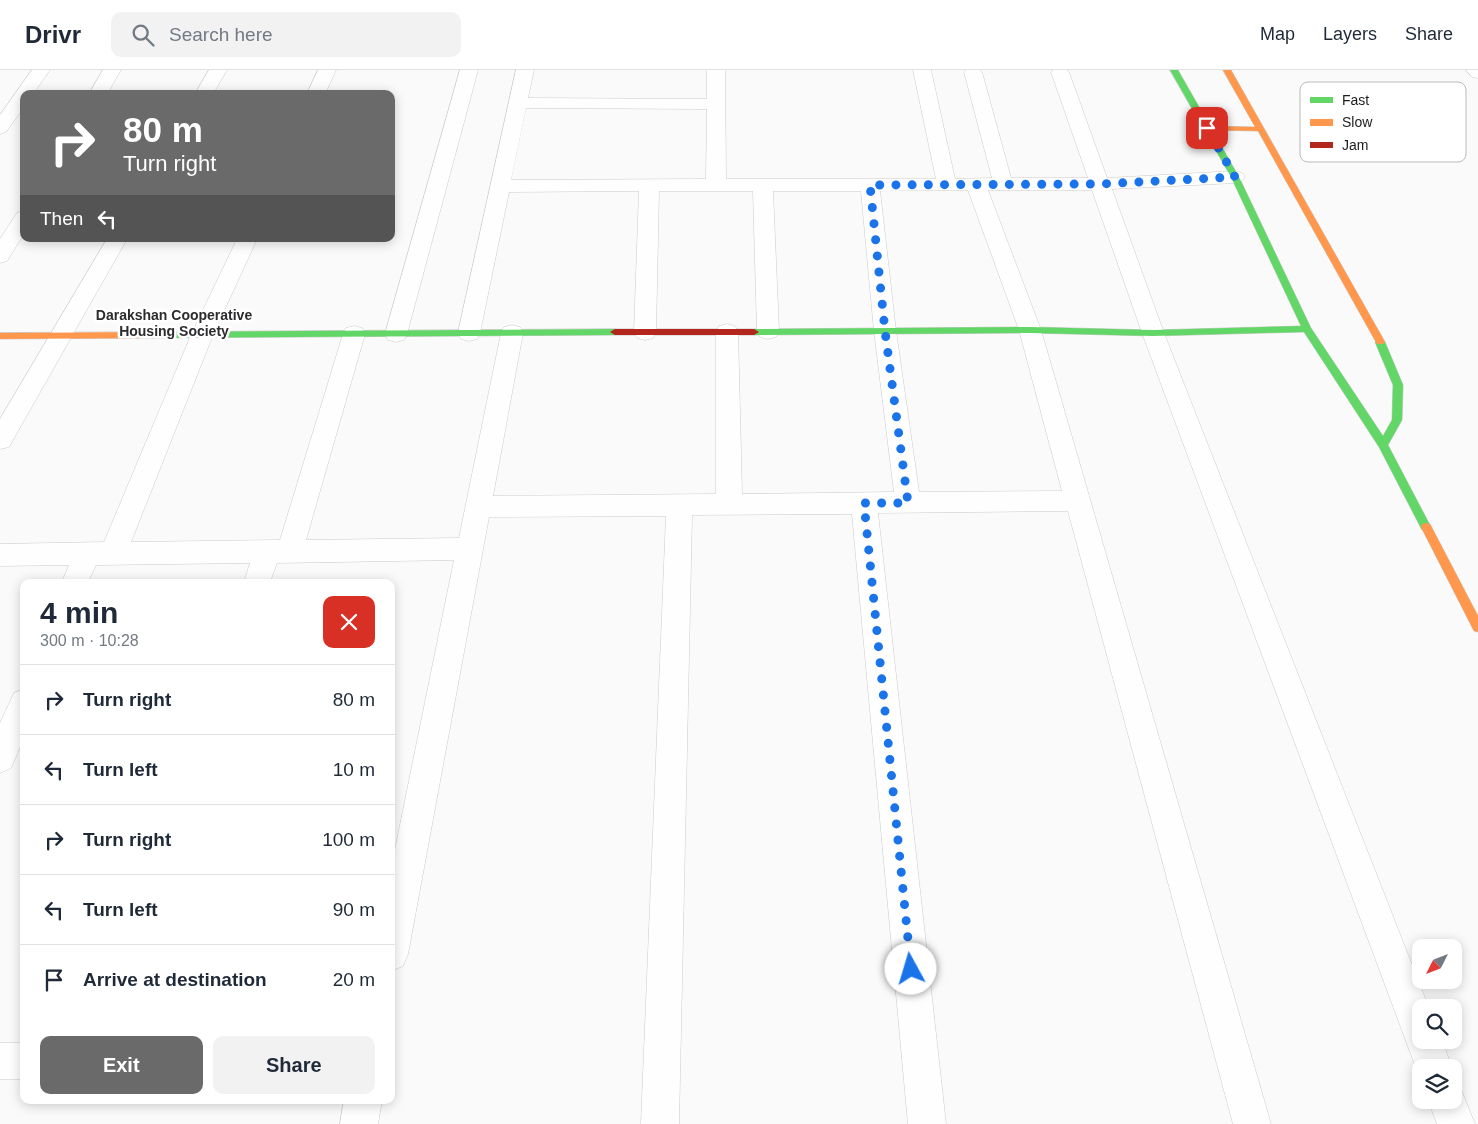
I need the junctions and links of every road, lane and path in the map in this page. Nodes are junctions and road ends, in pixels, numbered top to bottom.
1 (41, 70) edge
2 (112, 70) edge
3 (218, 70) edge
4 (327, 70) edge
5 (469, 70) edge
6 (525, 70) edge
7 (716, 70) edge
8 (922, 70) edge
9 (1174, 70) edge
10 (1227, 70) edge
11 (1475, 70) edge
12 (973, 72) dead end
13 (1060, 72) dead end
14 (1478, 73) edge
15 (27, 90) edge
16 (100, 90) edge
17 (206, 90) edge
18 (318, 90) edge
19 (20, 100) edge
20 (518, 104) junction
21 (716, 104) junction
22 (8, 119) edge
23 (1207, 128) junction
24 (1260, 129) junction
25 (1235, 177) junction
26 (976, 184) junction
27 (1003, 184) junction
28 (1100, 184) junction
29 (763, 185) junction
30 (870, 185) junction
31 (947, 185) junction
32 (500, 186) junction
33 (649, 186) junction
34 (716, 186) junction
35 (20, 224) edge
36 (115, 242) edge
37 (246, 242) edge
38 (0, 256) edge
39 (1307, 329) junction
40 (1030, 330) junction
41 (768, 331) junction
42 (885, 331) junction
43 (645, 332) junction
44 (727, 332) junction
45 (469, 333) junction
46 (512, 333) junction
47 (1153, 333) junction
48 (354, 334) junction
49 (396, 334) junction
50 (202, 335) junction
51 (0, 336) edge
52 (60, 336) junction
53 (0, 440) edge
54 (1383, 445) junction
55 (1078, 501) junction
56 (864, 503) junction
57 (908, 503) junction
58 (678, 505) junction
59 (729, 505) junction
60 (477, 507) junction
61 (468, 549) junction
62 (279, 551) junction
63 (100, 554) junction
64 (0, 555) edge
65 (78, 579) edge
66 (259, 579) edge
67 (1478, 627) edge
68 (20, 712) edge
69 (0, 758) edge
70 (395, 933) edge
71 (1412, 1009) edge
72 (0, 1061) edge
73 (20, 1061) edge
74 (362, 1104) edge
75 (1450, 1109) edge
76 (359, 1124) edge
77 (660, 1124) edge
78 (927, 1124) edge
79 (1252, 1124) edge
80 (1456, 1124) edge

1 - 15 street
2 - 16 street
3 - 17 street
4 - 18 street
5 - 49 street
6 - 20 street
7 - 21 street
8 - 31 street
9 - 23 street
10 - 24 street
11 - 14 street
12 - 27 street
13 - 28 street
19 - 22 street
20 - 21 street
20 - 32 street
21 - 34 street
23 - 24 street
23 - 25 street
24 - 54 street
25 - 28 street
25 - 39 street
26 - 27 street
26 - 31 street
26 - 40 street
27 - 28 street
28 - 47 street
29 - 30 street
29 - 34 street
29 - 41 street
30 - 31 street
30 - 42 street
32 - 33 street
32 - 45 street
33 - 34 street
33 - 43 street
35 - 38 street
36 - 52 street
37 - 50 street
39 - 47 street
39 - 54 street
40 - 42 street
40 - 47 street
40 - 55 street
41 - 42 street
41 - 44 street
42 - 57 street
43 - 44 street
43 - 46 street
44 - 59 street
45 - 46 street
45 - 49 street
46 - 60 street
47 - 71 street
48 - 49 street
48 - 50 street
48 - 62 street
50 - 52 street
50 - 63 street
51 - 52 street
52 - 53 street
54 - 67 street
55 - 57 street
55 - 79 street
56 - 57 street
56 - 59 street
56 - 78 street
58 - 59 street
58 - 60 street
58 - 77 street
60 - 61 street
61 - 62 street
61 - 70 street
62 - 63 street
62 - 66 street
63 - 64 street
63 - 65 street
68 - 69 street
72 - 73 street
74 - 76 street
75 - 80 street

